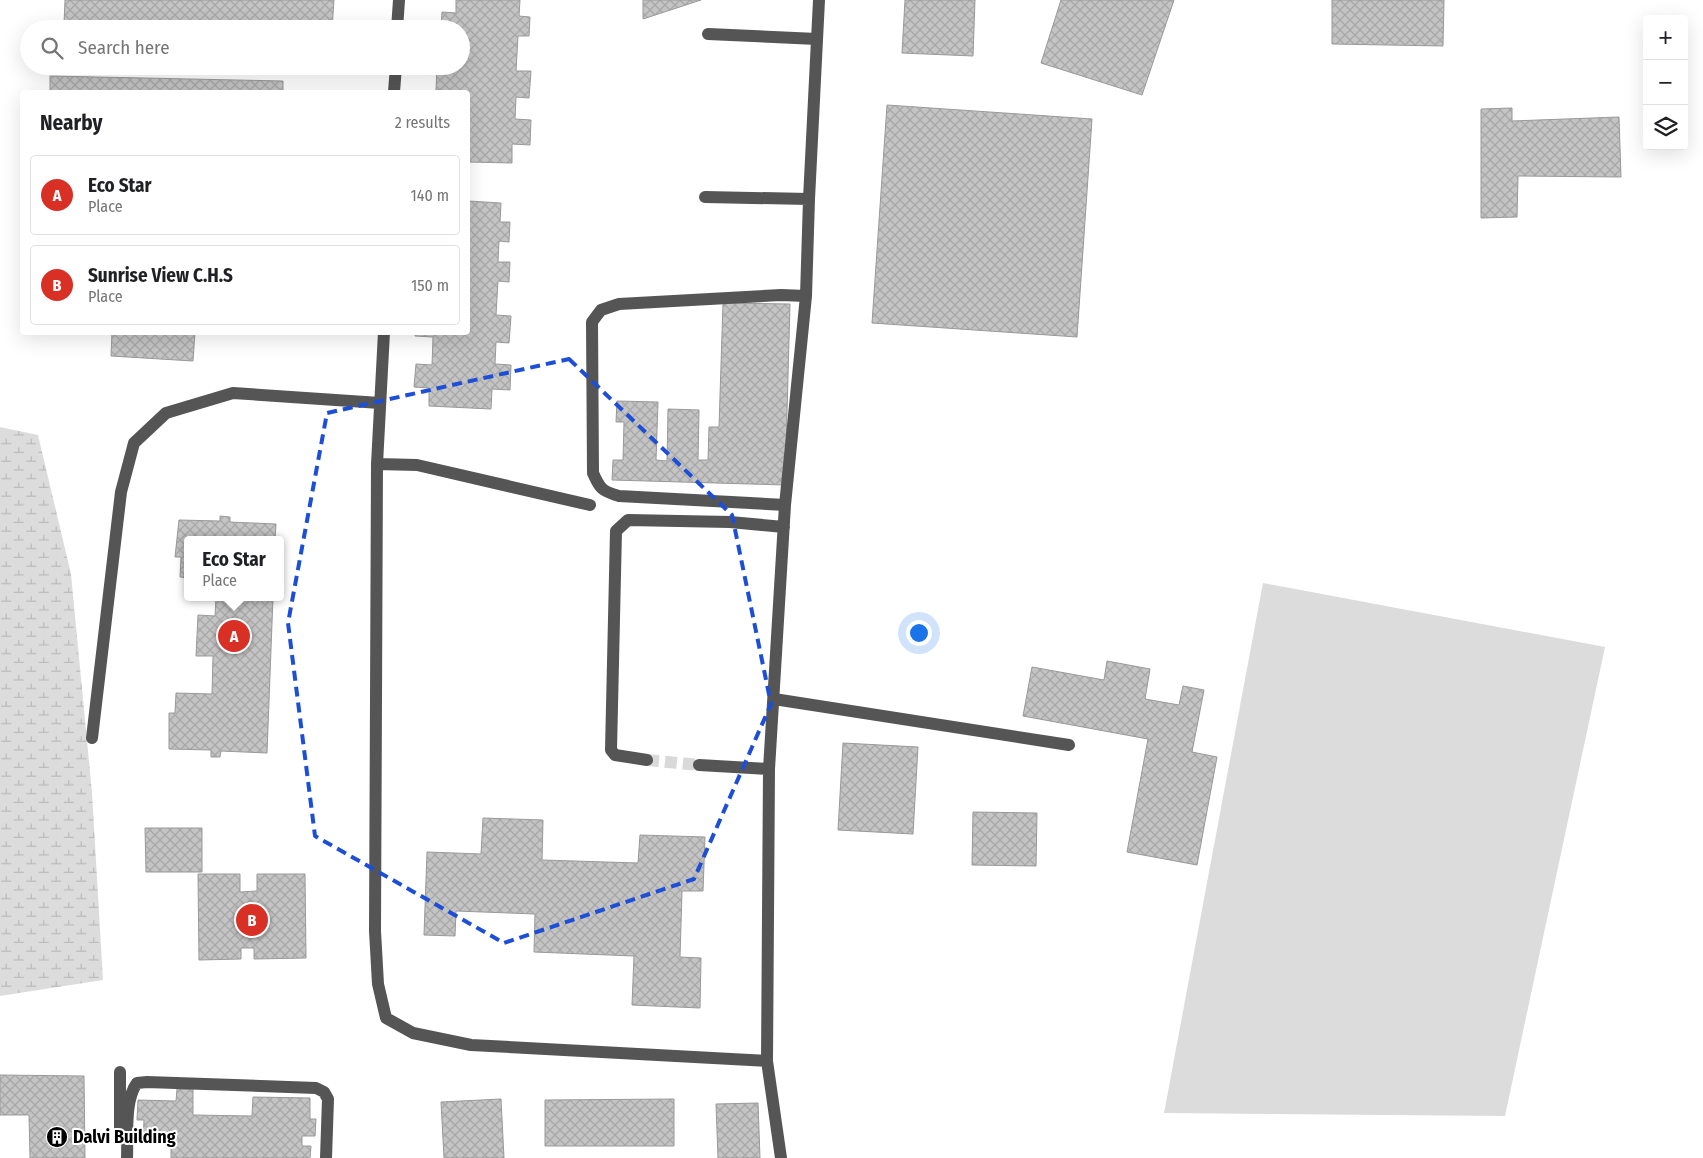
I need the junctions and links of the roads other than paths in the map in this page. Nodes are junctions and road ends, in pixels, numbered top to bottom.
1 (399, 0) edge
2 (819, 0) edge
3 (398, 20) edge
4 (708, 34) dead end
5 (817, 39) junction
6 (395, 75) edge
7 (394, 90) edge
8 (705, 197) dead end
9 (809, 199) junction
10 (806, 296) junction
11 (384, 335) edge
12 (380, 402) junction
13 (377, 464) junction
14 (590, 506) dead end
15 (785, 506) junction
16 (784, 527) junction
17 (774, 699) junction
18 (92, 738) dead end
19 (1069, 744) dead end
20 (647, 760) tunnel mouth
21 (699, 765) tunnel mouth
22 (769, 769) junction
23 (767, 1061) junction
24 (120, 1072) dead end
25 (120, 1158) edge
26 (127, 1158) edge
27 (326, 1158) edge
28 (781, 1158) edge

1 - 3 street
2 - 5 street
4 - 5 street
5 - 9 street
6 - 7 street
8 - 9 street
9 - 10 street
10 - 15 street
10 - 15 street
11 - 12 street
12 - 13 street
12 - 18 street
13 - 14 street
13 - 23 street
15 - 16 street
16 - 17 street
16 - 20 street
17 - 19 street
17 - 22 street
21 - 22 street
22 - 23 street
23 - 28 street
24 - 25 street
26 - 27 street

